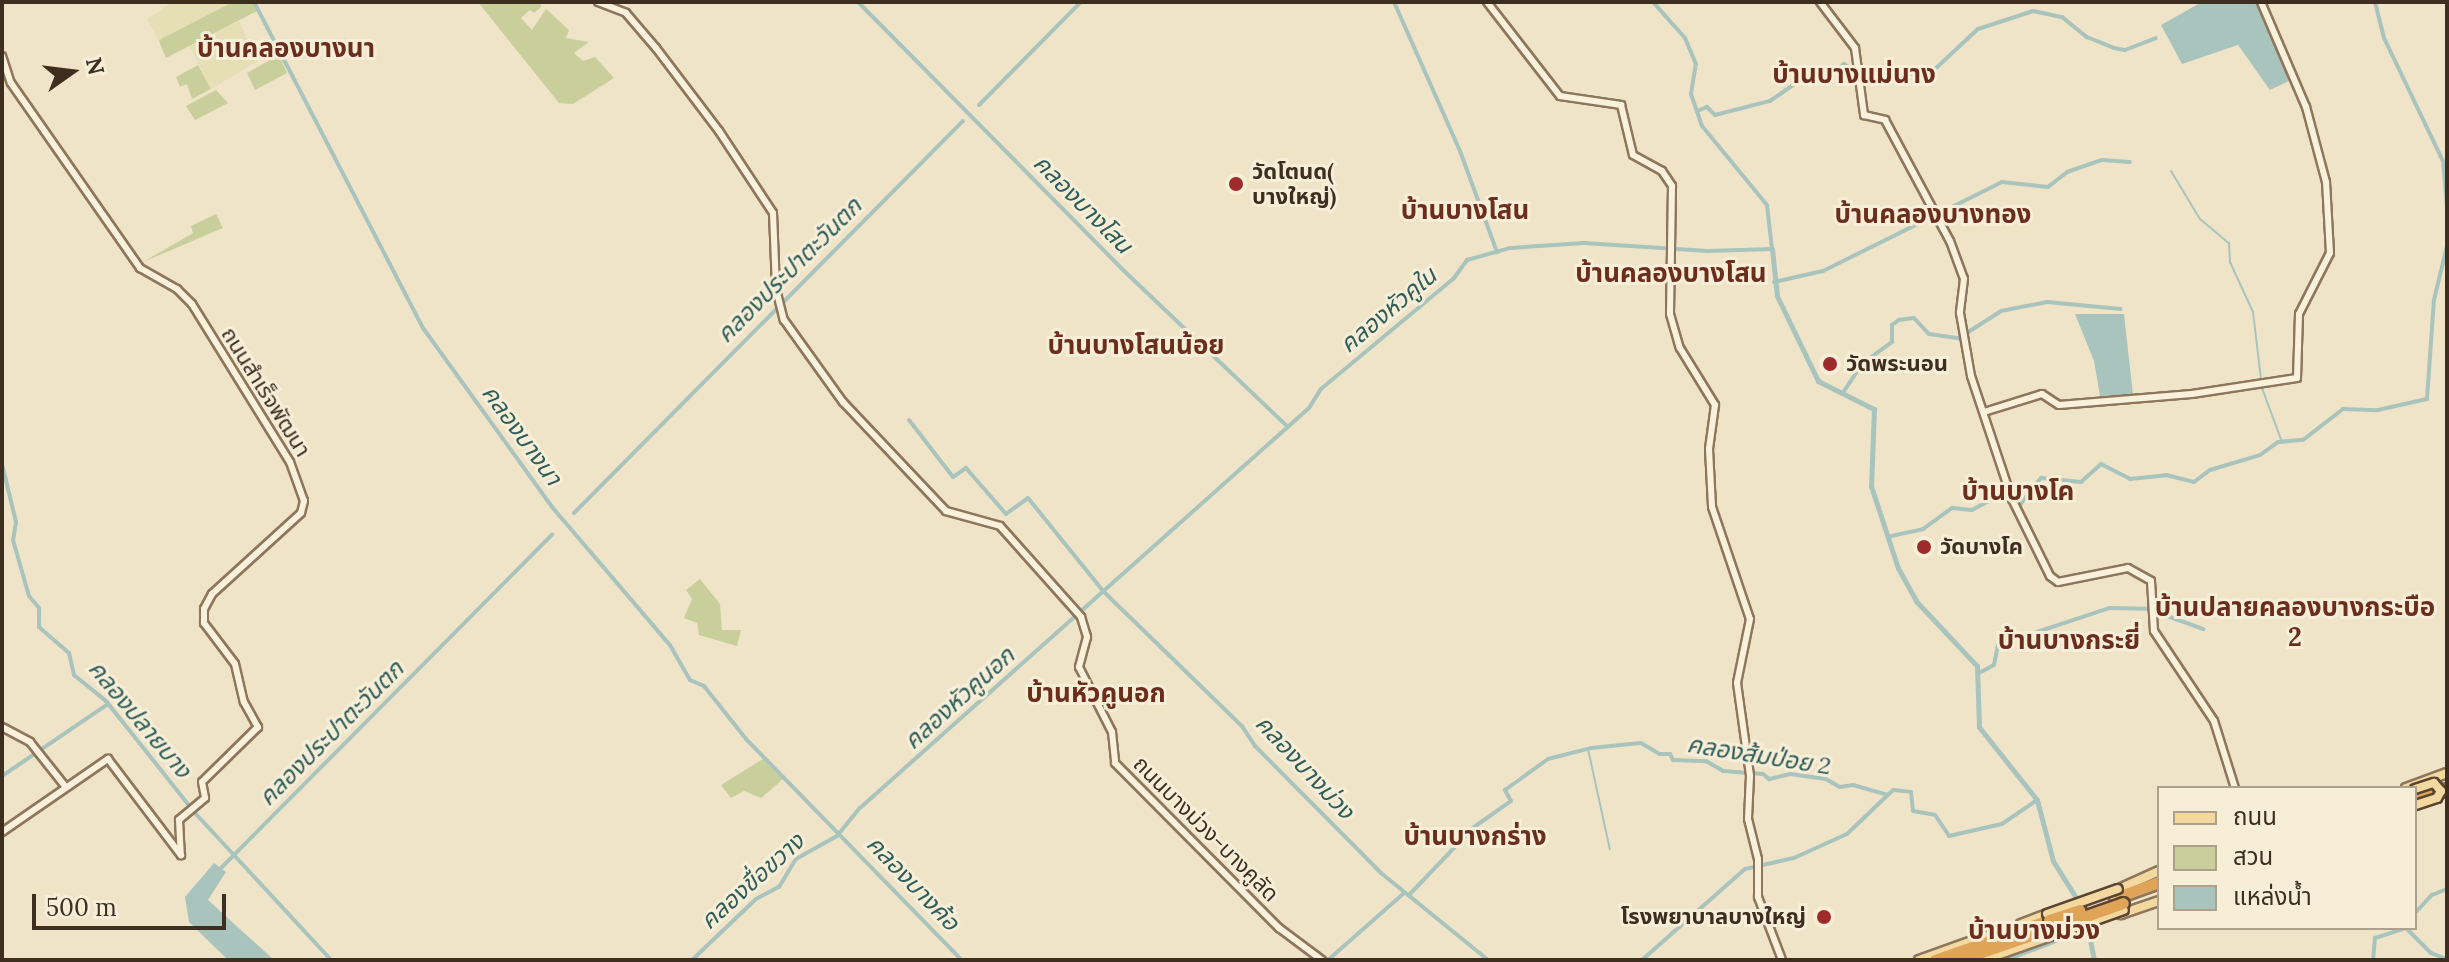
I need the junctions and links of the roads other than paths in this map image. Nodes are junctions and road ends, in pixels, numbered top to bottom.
1 (598, 2) edge
2 (1487, 2) edge
3 (1820, 2) edge
4 (2261, 2) edge
5 (2, 56) edge
6 (1984, 412) junction
7 (2, 727) edge
8 (2447, 773) edge
9 (2447, 781) edge
10 (65, 786) junction
11 (2234, 786) edge
12 (2411, 786) edge
13 (2447, 789) edge
14 (2417, 790) edge
15 (2417, 790) edge
16 (2447, 797) edge
17 (2417, 804) edge
18 (2417, 804) edge
19 (2417, 804) edge
20 (2, 832) edge
21 (2157, 874) edge
22 (2157, 874) edge
23 (2157, 883) edge
24 (2157, 890) edge
25 (2121, 899) junction
26 (2157, 900) edge
27 (2157, 901) edge
28 (2051, 924) junction
29 (1988, 936) junction
30 (1954, 957) edge
31 (1986, 959) edge
32 (1322, 960) edge
33 (1782, 960) edge
34 (1919, 960) edge
35 (1935, 960) edge
36 (1970, 960) edge

1 - 32 street, ถนนบางม่วง-บางคูลัด
2 - 33 street
3 - 6 street
4 - 6 street
5 - 10 street, ถนนสำเร็จพัฒนา
6 - 11 street
7 - 10 street
8 - 12 main road
9 - 14 highway
10 - 20 street, ถนนสำเร็จพัฒนา
13 - 18 highway
15 - 17 main road, bridge
16 - 19 main road
21 - 25 main road
22 - 27 main road
23 - 25 highway
24 - 25 highway
25 - 26 main road
25 - 28 highway, bridge
28 - 29 main road
28 - 30 highway
28 - 31 main road
29 - 30 highway
29 - 34 main road
30 - 35 highway
31 - 36 highway

